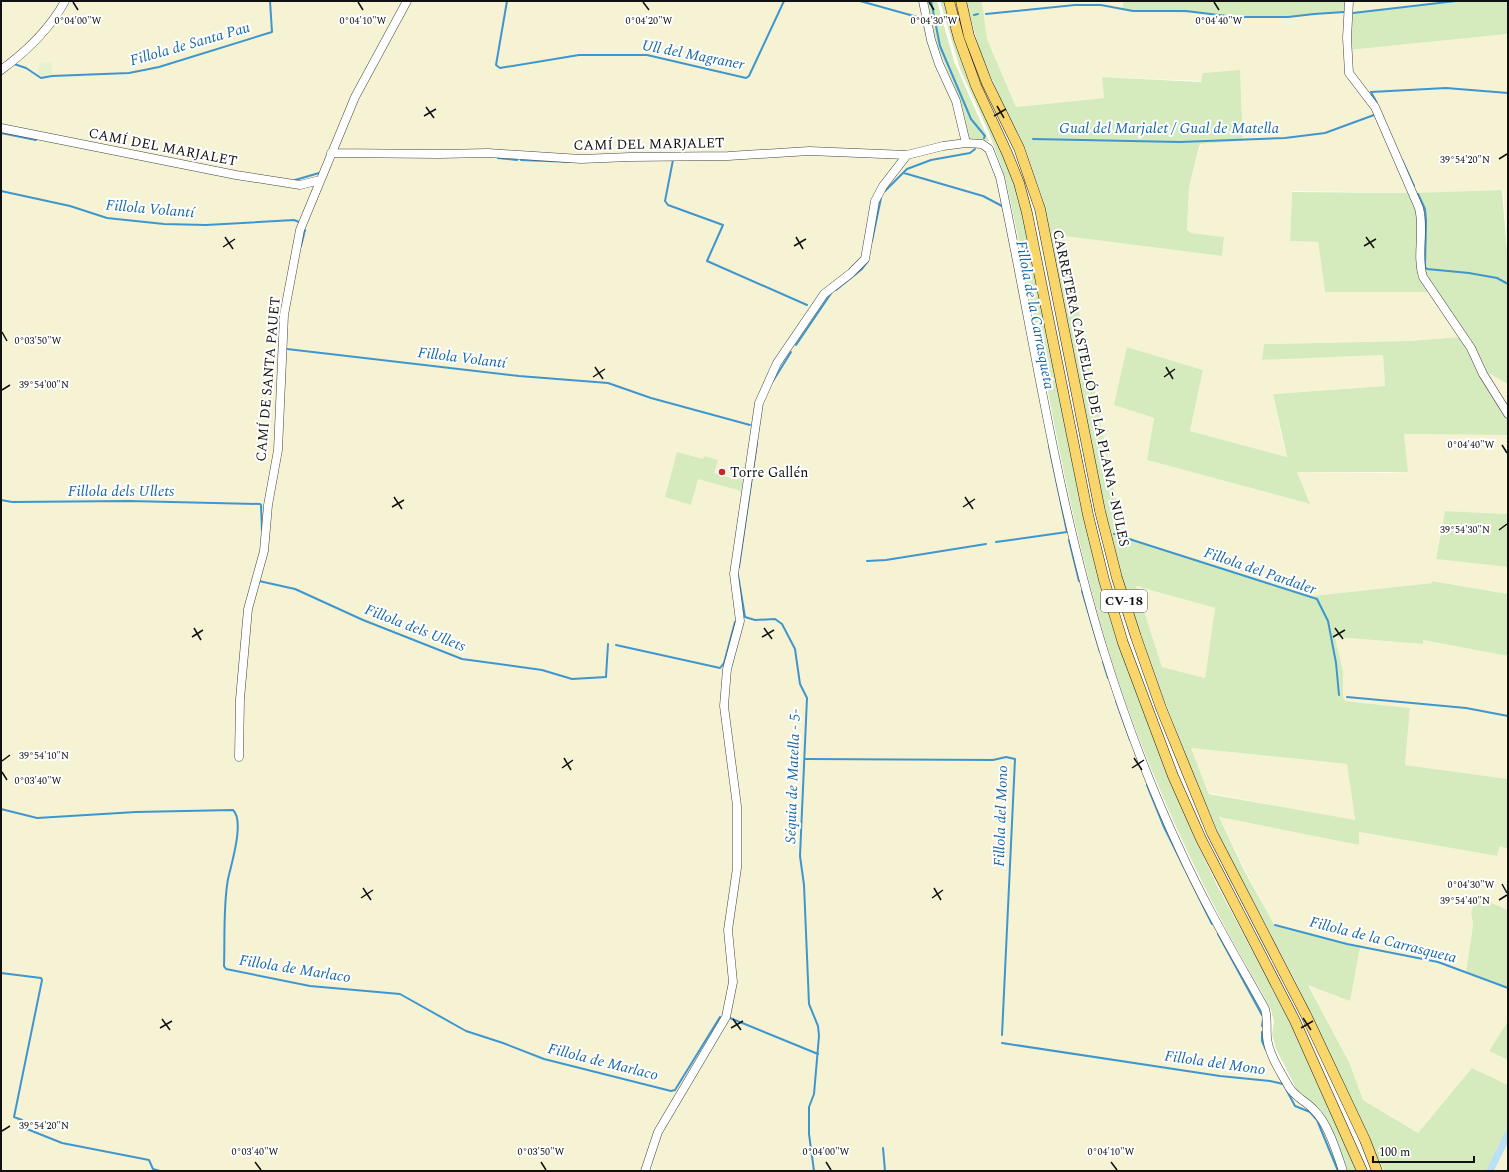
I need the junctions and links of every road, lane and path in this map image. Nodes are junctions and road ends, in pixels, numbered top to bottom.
1 (65, 1) edge
2 (407, 1) edge
3 (923, 1) edge
4 (949, 1) edge
5 (961, 1) edge
6 (1348, 1) edge
7 (1, 70) edge
8 (1, 128) edge
9 (966, 143) junction
10 (332, 153) junction
11 (907, 155) junction
12 (320, 180) junction
13 (1508, 414) edge
14 (239, 757) dead end
15 (645, 1171) edge
16 (1343, 1171) edge
17 (1362, 1171) edge
18 (1377, 1171) edge

1 - 7 street
2 - 10 street, CAMÍ DE SANTA PAUET
3 - 9 street
4 - 17 main road, CARRETERA CASTELLÓ DE LA PLANA - NULES / CV-18
5 - 18 main road, CARRETERA CASTELLÓ DE LA PLANA - NULES / CV-18
6 - 13 street
8 - 12 street, CAMÍ DEL MARJALET
9 - 11 street, CAMÍ DEL MARJALET
9 - 16 street, CAMÍ DEL MARJALET
10 - 11 street, CAMÍ DEL MARJALET
10 - 12 street, CAMÍ DE SANTA PAUET
11 - 15 street
12 - 14 street, CAMÍ DE SANTA PAUET

